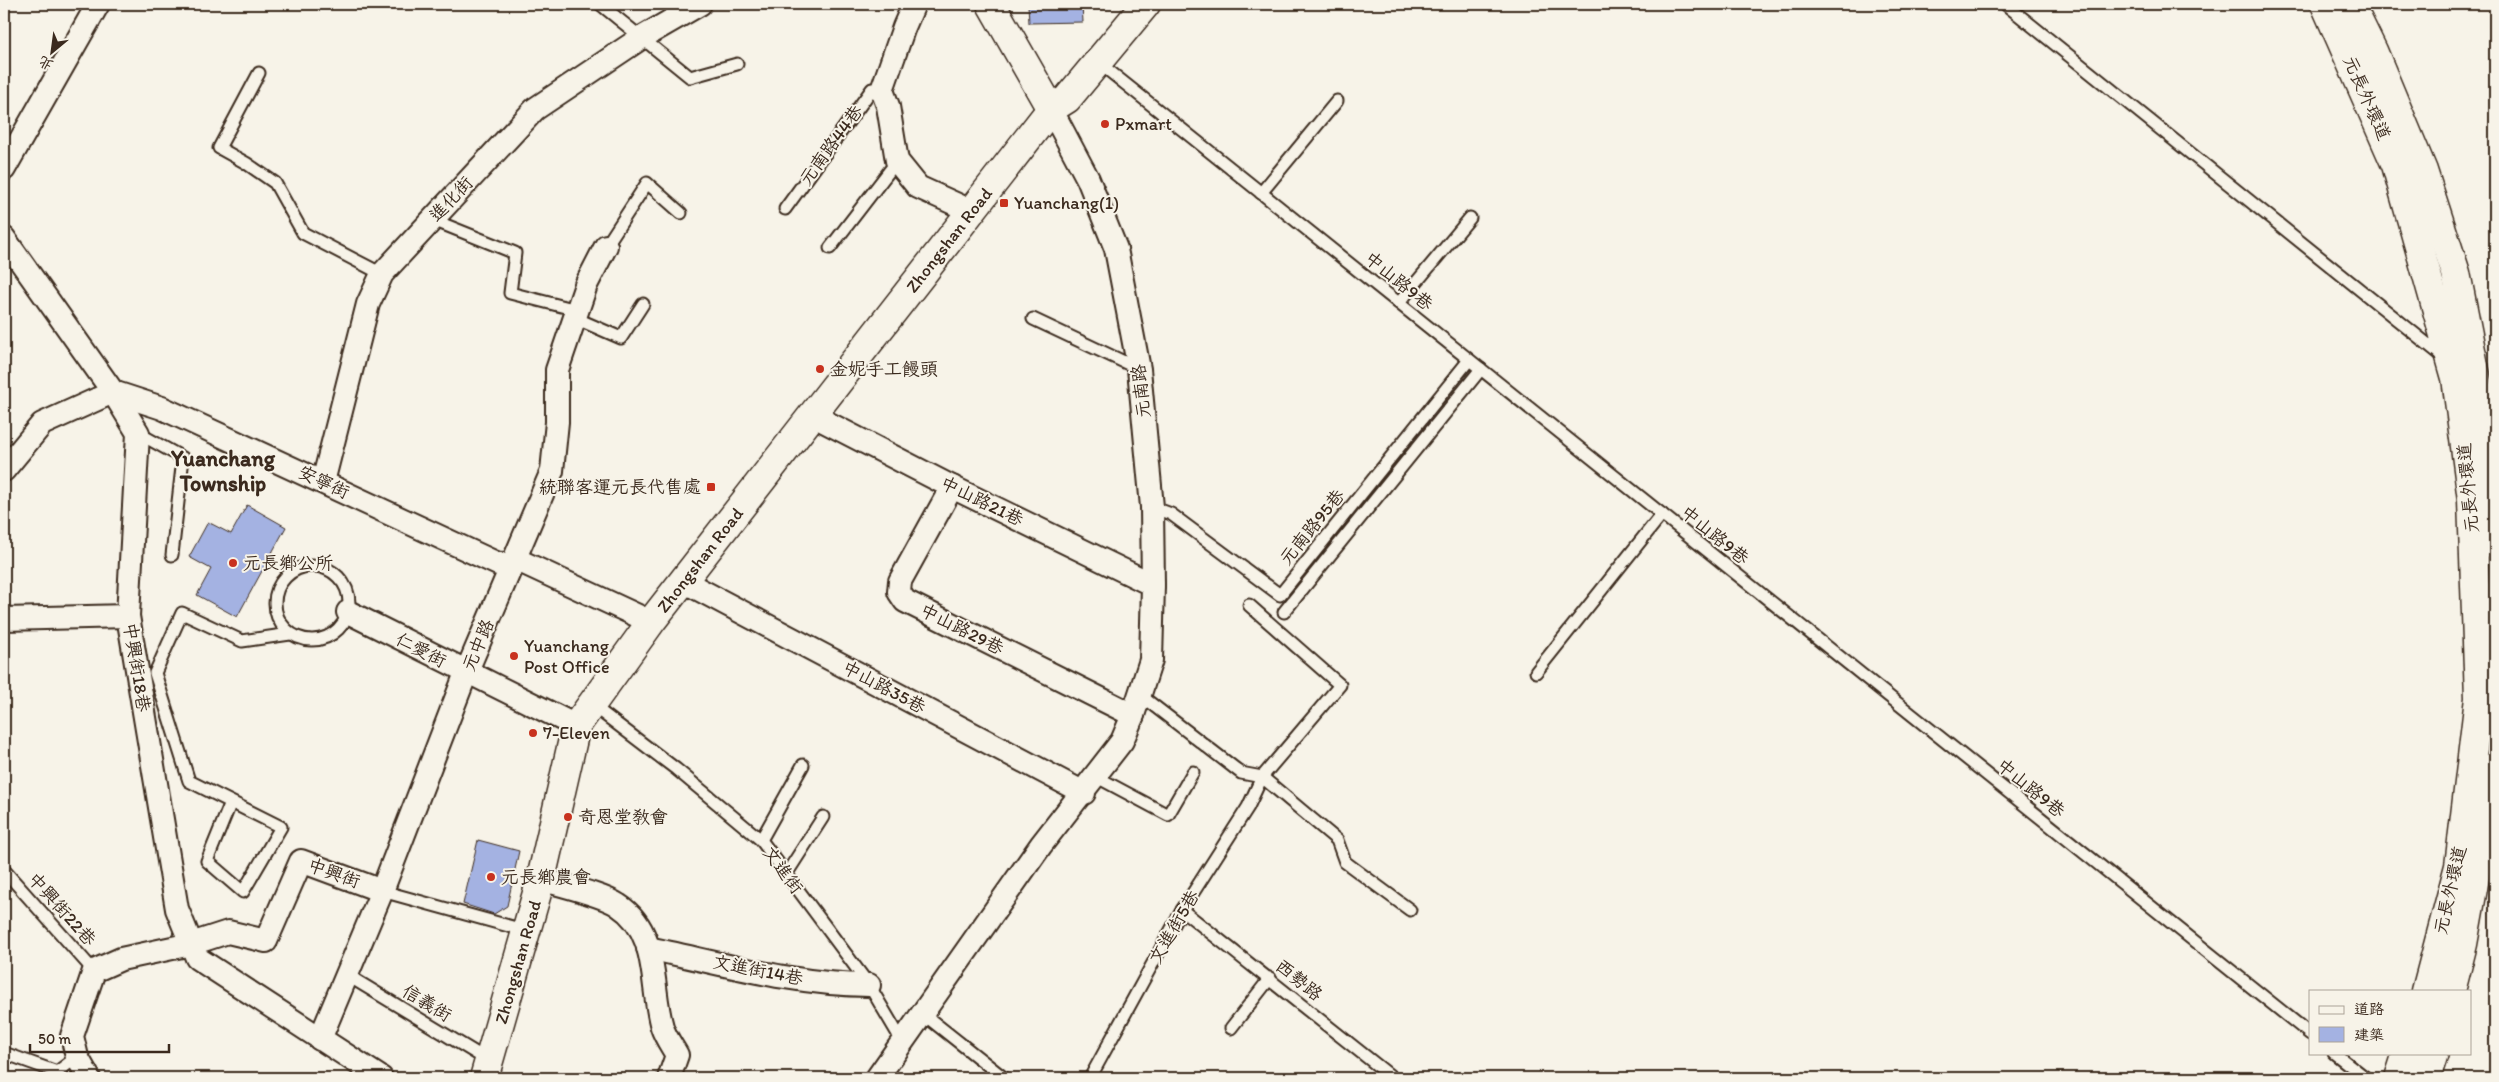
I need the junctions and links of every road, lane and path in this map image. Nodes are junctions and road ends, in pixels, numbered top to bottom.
1 (98, 4) edge
2 (600, 4) edge
3 (700, 4) edge
4 (914, 4) edge
5 (991, 4) edge
6 (1125, 4) edge
7 (1146, 4) edge
8 (2005, 4) edge
9 (2325, 4) edge
10 (2350, 4) edge
11 (641, 38) junction
12 (1098, 62) junction
13 (737, 64) dead end
14 (259, 73) dead end
15 (882, 90) junction
16 (1337, 101) dead end
17 (1051, 109) junction
18 (897, 161) junction
19 (4, 169) edge
20 (1261, 193) junction
21 (785, 209) dead end
22 (972, 211) junction
23 (682, 213) dead end
24 (1470, 218) dead end
25 (433, 220) junction
26 (4, 238) edge
27 (606, 246) joint
28 (830, 248) dead end
29 (382, 274) junction
30 (643, 304) dead end
31 (1399, 304) junction
32 (576, 314) junction
33 (1034, 319) dead end
34 (1469, 360) junction
35 (2452, 364) junction
36 (1139, 369) junction
37 (1481, 369) junction
38 (2485, 391) junction
39 (113, 392) junction
40 (812, 415) junction
41 (138, 433) junction
42 (4, 470) edge
43 (323, 482) junction
44 (952, 487) junction
45 (1152, 507) junction
46 (1662, 514) junction
47 (2495, 544) edge
48 (172, 554) dead end
49 (513, 564) junction
50 (683, 581) junction
51 (1153, 585) junction
52 (1249, 605) dead end
53 (348, 612) junction
54 (1284, 612) dead end
55 (128, 616) junction
56 (4, 619) edge
57 (651, 622) junction
58 (290, 634) junction
59 (1536, 672) dead end
60 (466, 673) junction
61 (592, 705) junction
62 (1137, 705) junction
63 (576, 726) junction
64 (803, 765) dead end
65 (2495, 766) edge
66 (1193, 772) dead end
67 (1262, 777) junction
68 (1090, 784) junction
69 (231, 802) junction
70 (823, 817) dead end
71 (761, 840) junction
72 (4, 870) edge
73 (787, 872) junction
74 (541, 879) junction
75 (382, 891) junction
76 (1182, 910) junction
77 (1410, 910) dead end
78 (527, 931) junction
79 (191, 944) junction
80 (648, 948) junction
81 (94, 971) junction
82 (347, 975) junction
83 (1270, 978) junction
84 (869, 985) junction
85 (2426, 990) edge
86 (2450, 990) edge
87 (922, 1014) junction
88 (1231, 1028) dead end
89 (2309, 1033) edge
90 (320, 1039) junction
91 (902, 1041) junction
92 (4, 1053) edge
93 (2335, 1054) edge
94 (2407, 1054) edge
95 (2434, 1054) edge
96 (77, 1057) junction
97 (487, 1070) edge
98 (89, 1078) edge
99 (381, 1078) edge
100 (669, 1078) edge
101 (877, 1078) edge
102 (1004, 1078) edge
103 (1090, 1078) edge
104 (1393, 1078) edge
105 (2366, 1078) edge
106 (2399, 1078) edge
107 (2426, 1078) edge

1 - 19 street
2 - 11 lane
3 - 11 street, 進化街
4 - 15 street
5 - 17 street, 元南路
6 - 17 street, Zhongshan Road
7 - 12 street, Zhongshan Road
8 - 35 lane
9 - 35 street, 元長外環道
10 - 38 street, 元長外環道
11 - 13 lane
11 - 25 street, 進化街
12 - 17 street, Zhongshan Road
12 - 20 lane, 中山路9巷
14 - 29 lane
15 - 18 street, 元南路44巷
15 - 21 lane, 元南路44巷
16 - 20 lane
17 - 22 street, Zhongshan Road
17 - 36 street, 元南路
18 - 22 street, 元南路44巷
18 - 28 lane
20 - 31 lane, 中山路9巷
22 - 40 street, Zhongshan Road
23 - 27 lane
24 - 31 lane
25 - 29 street, 進化街
25 - 32 lane
26 - 39 street
27 - 32 street, 元中路
29 - 43 street, 進化街
30 - 32 lane
31 - 34 lane, 中山路9巷
32 - 49 street, 元中路
33 - 36 lane
34 - 37 lane, 中山路9巷
34 - 45 lane, 元南路95巷
35 - 38 lane
35 - 85 street, 元長外環道
36 - 45 street, 元南路
37 - 46 lane, 中山路9巷
37 - 54 lane
38 - 47 street, 元長外環道
39 - 41 street
39 - 42 street
39 - 43 street, 安寧街
40 - 44 street, 中山路21巷
40 - 50 street, Zhongshan Road
41 - 48 lane
41 - 55 street, 中興街18巷
43 - 49 street, 安寧街
44 - 51 street, 中山路21巷
44 - 62 street, 中山路29巷
45 - 51 street, 元南路
46 - 59 lane
46 - 89 lane, 中山路9巷
49 - 57 street, 安寧街
49 - 60 street, 元中路
50 - 57 street, Zhongshan Road
50 - 68 street, 中山路35巷
51 - 62 street, 元南路
52 - 67 lane, 文進街5巷
53 - 58 lane
53 - 58 lane
53 - 60 street, 仁愛街
55 - 56 street
55 - 79 street, 中興街18巷
57 - 61 street, Zhongshan Road
58 - 69 lane
60 - 63 street, 仁愛街
60 - 75 street, 元中路
61 - 63 street, Zhongshan Road
61 - 71 lane, 文進街
62 - 67 lane
62 - 68 street, 元南路
63 - 74 street, Zhongshan Road
64 - 71 lane
65 - 86 street, 元長外環道
66 - 68 lane
67 - 76 lane, 文進街5巷
67 - 77 lane
68 - 87 street
69 - 69 lane
70 - 73 lane
71 - 73 lane, 文進街
72 - 81 lane, 中興街22巷
73 - 84 lane, 文進街
74 - 78 street, Zhongshan Road
74 - 80 street
75 - 78 lane, 中興街
75 - 79 street, 中興街
75 - 82 street, 元中路
76 - 83 lane, 西勢路
76 - 103 lane, 文進街5巷
78 - 97 street, Zhongshan Road
79 - 81 street, 中興街
79 - 90 street
80 - 84 street, 文進街14巷
80 - 100 street
81 - 96 street
82 - 90 street, 元中路
82 - 97 lane, 信義街
83 - 88 lane
83 - 104 lane, 西勢路
84 - 91 lane, 文進街
87 - 91 street
87 - 102 lane
90 - 99 street
91 - 101 street
92 - 96 lane
93 - 105 lane
94 - 106 street
95 - 107 street
96 - 98 street

